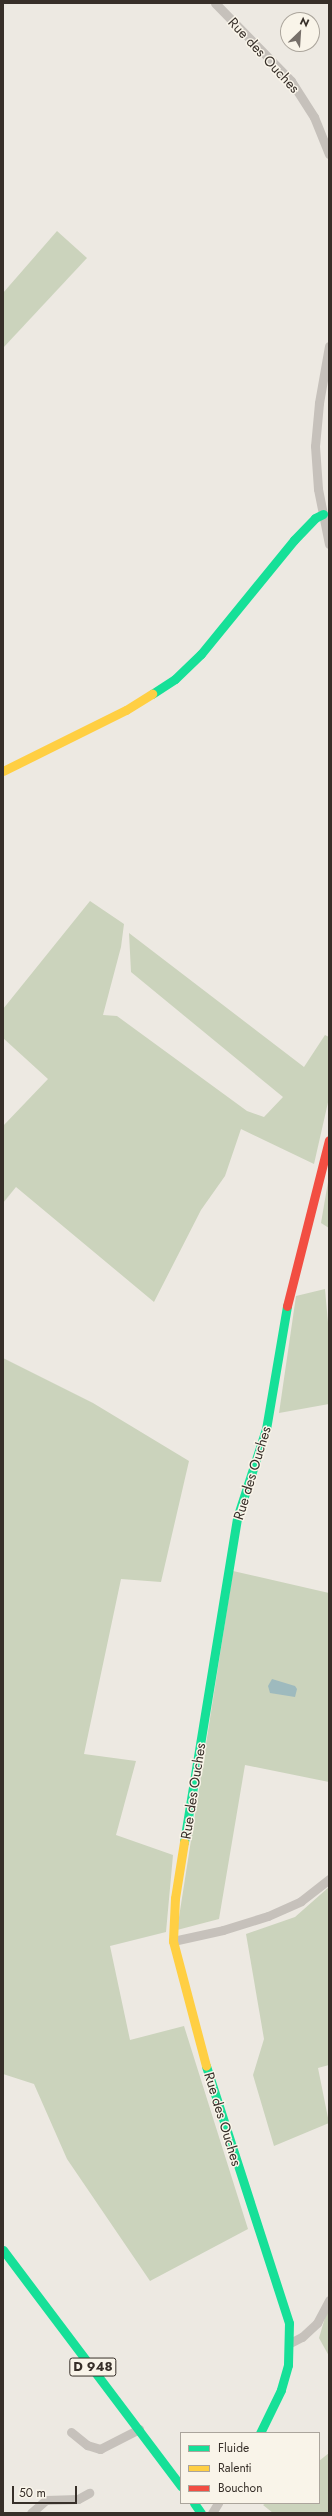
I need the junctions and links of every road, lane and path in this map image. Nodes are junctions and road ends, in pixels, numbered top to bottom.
1 (215, 3) edge
2 (329, 154) edge
3 (329, 346) edge
4 (322, 514) junction
5 (329, 544) edge
6 (3, 771) edge
7 (329, 1140) edge
8 (329, 1879) edge
9 (173, 1942) junction
10 (3, 2250) edge
11 (329, 2300) edge
12 (290, 2343) junction
13 (139, 2429) junction
14 (71, 2432) dead end
15 (260, 2432) edge
16 (180, 2485) edge
17 (88, 2493) dead end
18 (195, 2504) edge
19 (217, 2504) edge
20 (30, 2513) edge
21 (201, 2513) edge
22 (212, 2513) edge

1 - 2 street, Rue des Ouches
3 - 4 street
4 - 5 street
4 - 6 street
7 - 9 street, Rue des Ouches
8 - 9 street
9 - 12 street, Rue des Ouches
10 - 13 street, D 948
11 - 12 street
12 - 15 street, Rue des Ouches
13 - 14 street
13 - 16 street, D 948
17 - 20 street
18 - 21 street
19 - 22 street

